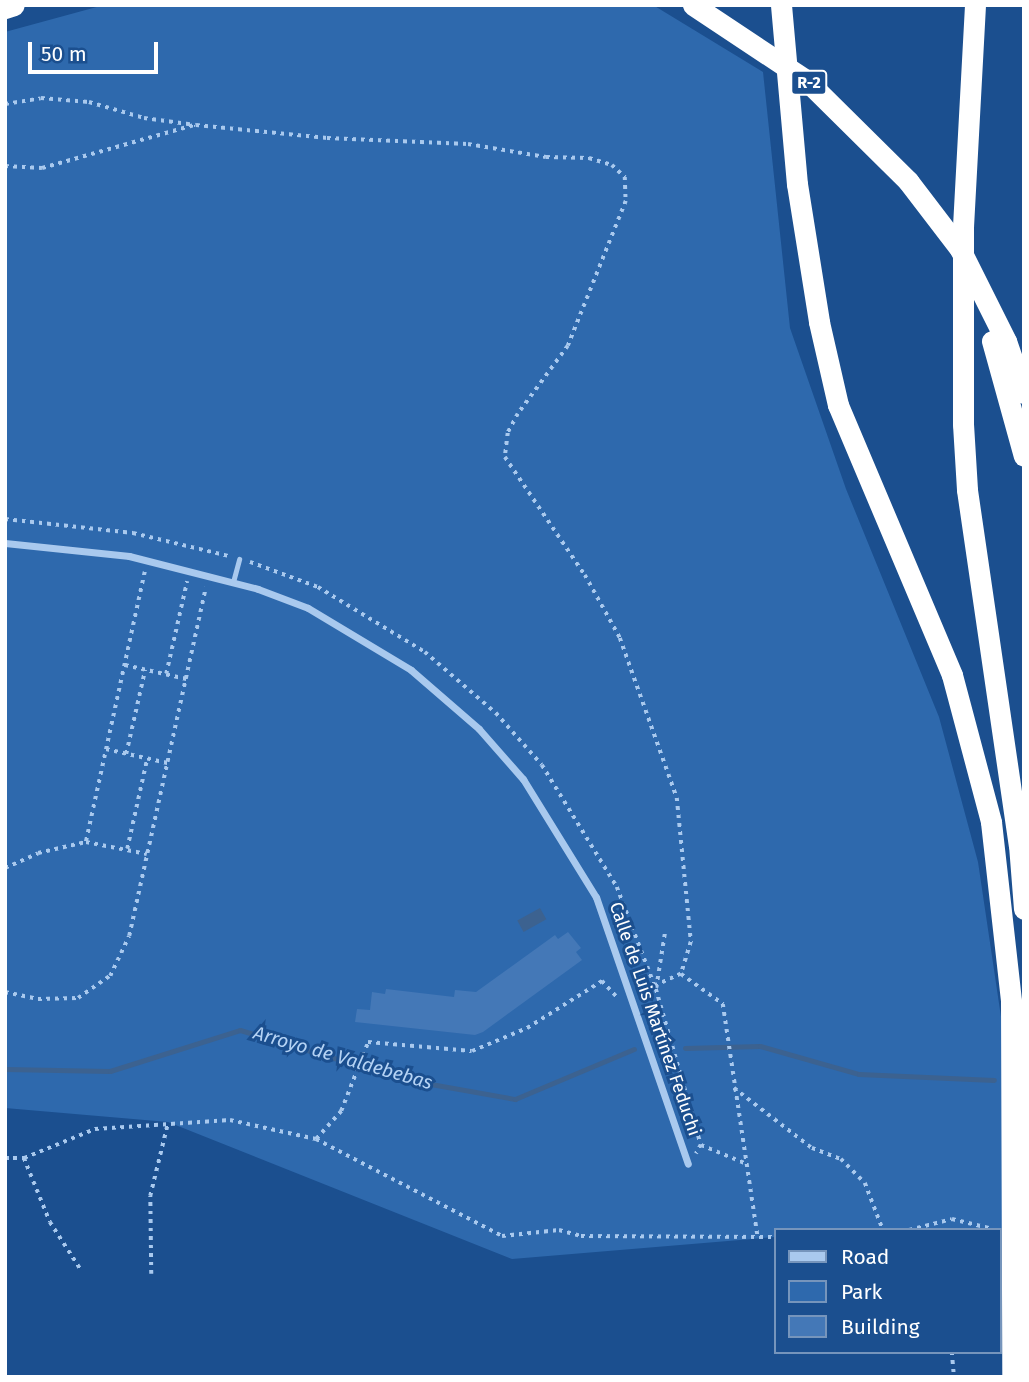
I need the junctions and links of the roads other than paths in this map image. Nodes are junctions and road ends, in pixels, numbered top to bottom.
1 (14, 5) edge
2 (693, 5) edge
3 (781, 5) edge
4 (975, 5) edge
5 (5, 8) edge
6 (999, 341) junction
7 (1024, 393) edge
8 (1024, 456) edge
9 (5, 542) edge
10 (239, 559) road end
11 (233, 582) junction
12 (1024, 909) edge
13 (688, 1164) road end
14 (1012, 1377) edge

1 - 5 highway
2 - 6 highway, R-2, bridge
3 - 14 highway, bridge
4 - 12 highway
6 - 7 highway, R-2
6 - 8 highway
9 - 11 street, Calle de Luis Martínez Feduchi
10 - 11 lane
11 - 13 street, Calle de Luis Martínez Feduchi

